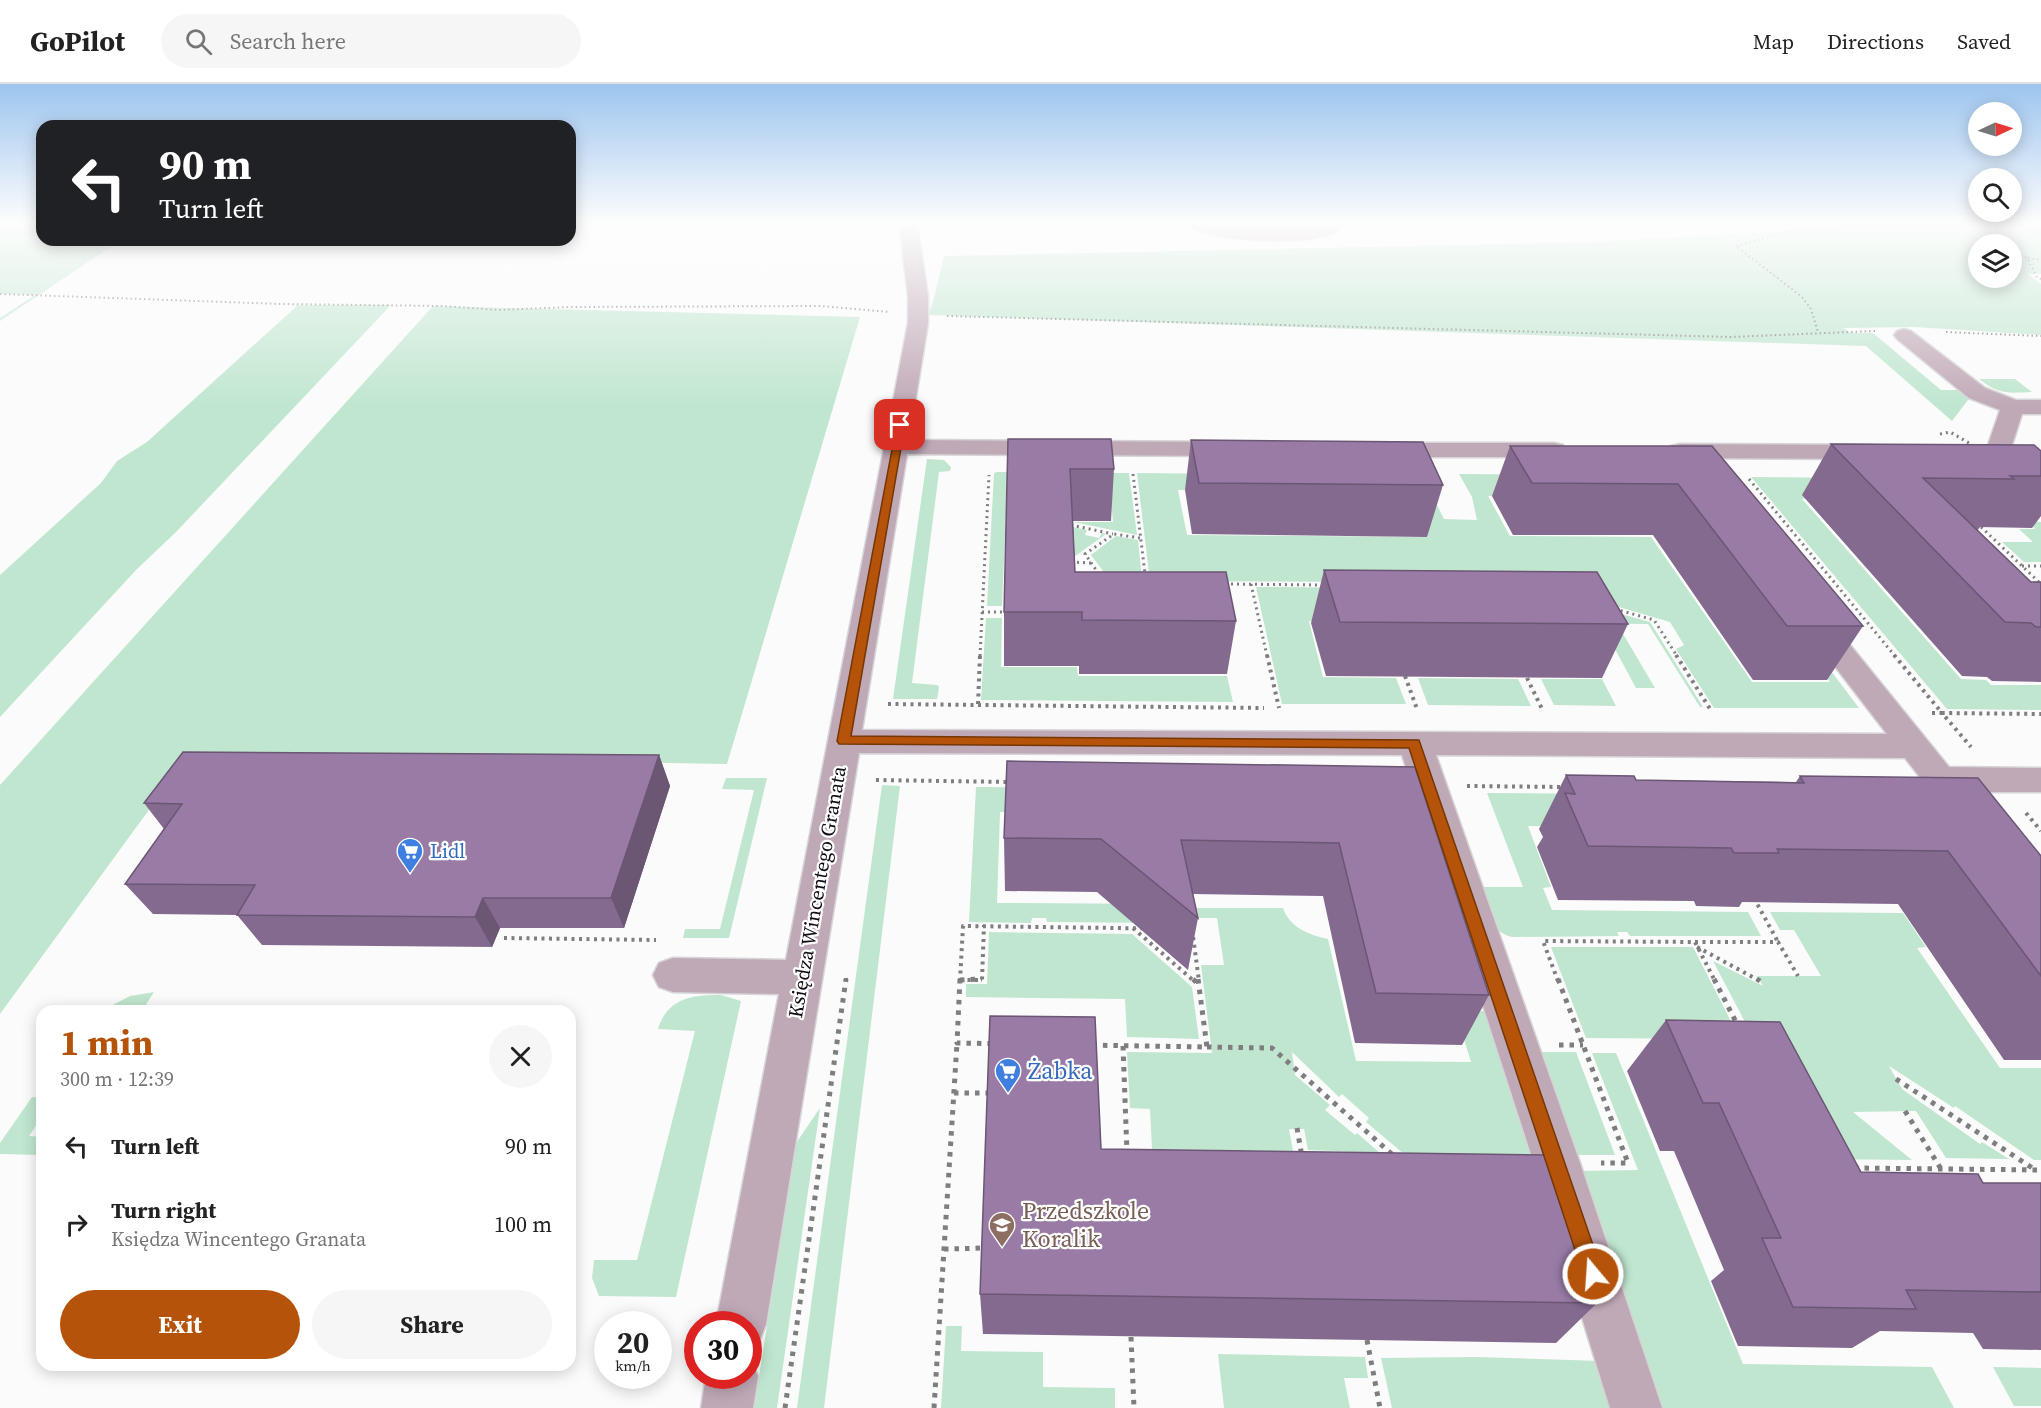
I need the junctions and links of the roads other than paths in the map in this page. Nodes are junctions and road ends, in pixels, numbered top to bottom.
1 (917, 284) edge
2 (1894, 333) road end
3 (2013, 407) junction
4 (2041, 407) edge
5 (898, 436) junction
6 (1250, 449) edge
7 (1357, 449) edge
8 (1578, 451) edge
9 (1888, 452) edge
10 (1976, 452) edge
11 (2005, 453) junction
12 (1705, 482) edge
13 (2041, 483) edge
14 (1800, 602) edge
15 (1416, 718) junction
16 (843, 741) junction
17 (1914, 746) junction
18 (1940, 779) junction
19 (2041, 780) edge
20 (1989, 841) edge
21 (670, 957) road end
22 (801, 977) junction
23 (743, 1311) edge
24 (730, 1389) edge
25 (727, 1408) edge
26 (1636, 1408) edge

1 - 5 street, Księdza Wincentego Granata
2 - 3 street
3 - 4 street
3 - 11 street
5 - 6 street
5 - 16 street, Księdza Wincentego Granata
7 - 8 street
9 - 12 street
10 - 11 street
11 - 13 street
14 - 17 street
15 - 16 street
15 - 17 street
15 - 26 street
16 - 22 street, Księdza Wincentego Granata
17 - 18 street
18 - 19 street
18 - 20 street
21 - 22 street
22 - 23 street, Księdza Wincentego Granata
24 - 25 street

